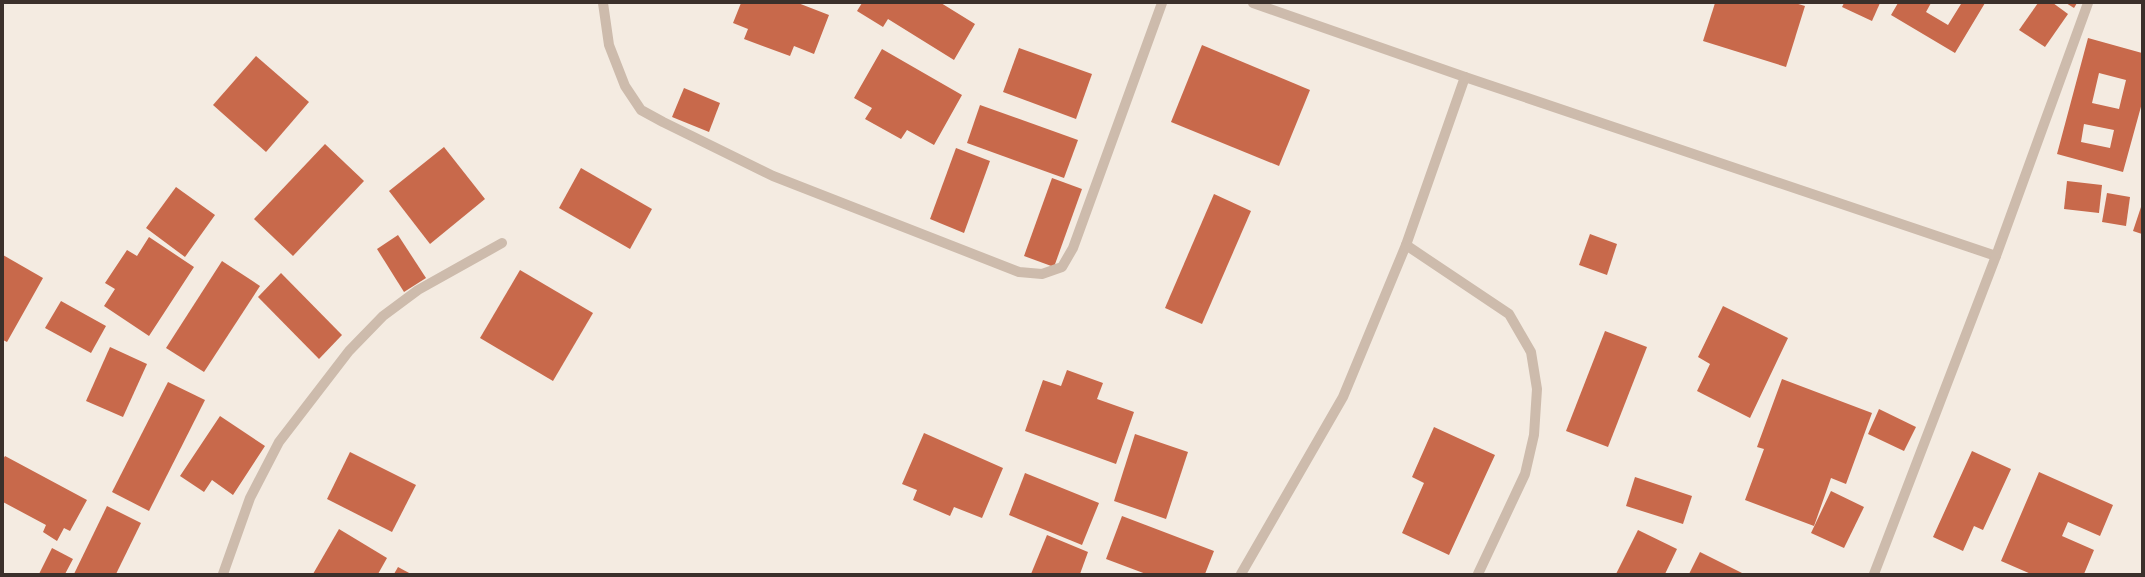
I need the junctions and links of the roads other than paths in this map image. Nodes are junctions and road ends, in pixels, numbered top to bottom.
1 (603, 3) edge
2 (1162, 3) edge
3 (1253, 3) edge
4 (2088, 3) edge
5 (1465, 77) junction
6 (502, 243) dead end
7 (1406, 245) junction
8 (1996, 256) junction
9 (223, 574) edge
10 (1241, 574) edge
11 (1478, 574) edge
12 (1874, 574) edge

1 - 2 street
3 - 5 street
4 - 8 street
5 - 7 street
5 - 8 street
6 - 9 street
7 - 10 street
7 - 11 street
8 - 12 street

